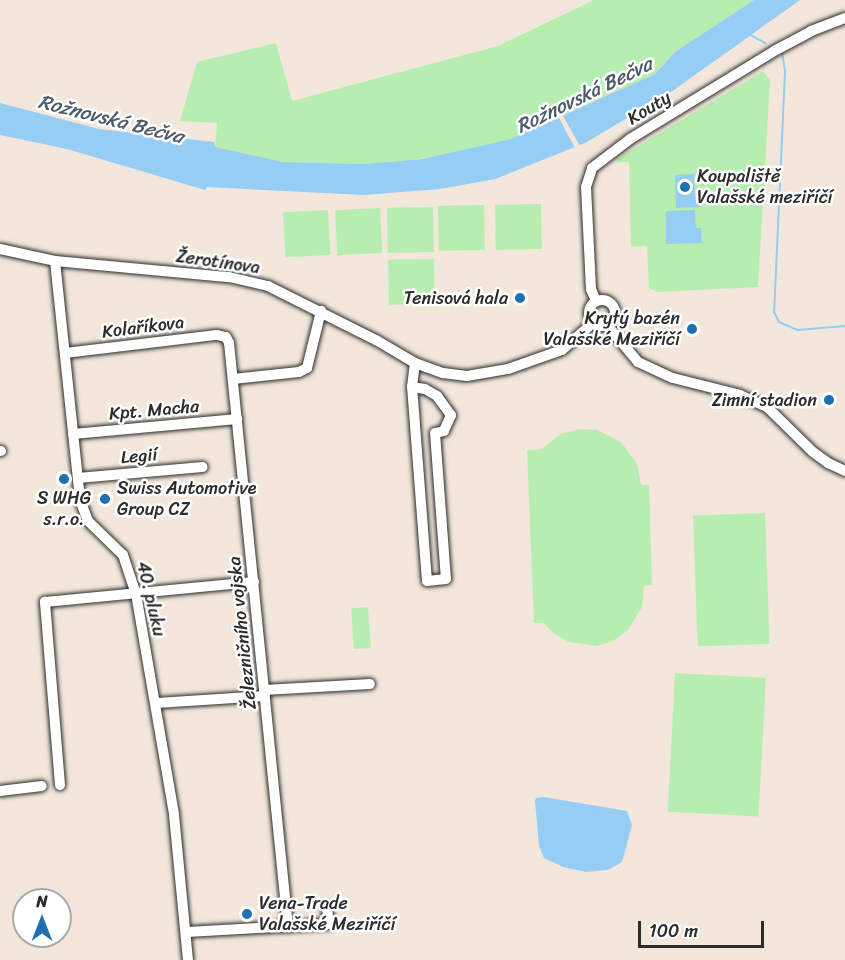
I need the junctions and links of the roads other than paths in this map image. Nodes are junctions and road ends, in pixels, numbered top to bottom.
1 (845, 18) edge
2 (0, 249) edge
3 (55, 261) junction
4 (596, 301) junction
5 (321, 311) junction
6 (593, 323) junction
7 (608, 325) junction
8 (226, 337) joint
9 (65, 353) junction
10 (415, 363) junction
11 (233, 379) junction
12 (412, 387) junction
13 (237, 419) junction
14 (417, 429) junction
15 (435, 433) junction
16 (73, 434) junction
17 (203, 467) dead end
18 (845, 471) edge
19 (78, 478) junction
20 (254, 582) junction
21 (136, 594) junction
22 (370, 684) dead end
23 (265, 693) junction
24 (157, 703) junction
25 (60, 784) dead end
26 (42, 786) dead end
27 (0, 791) edge
28 (327, 907) dead end
29 (288, 927) junction
30 (187, 932) junction
31 (188, 960) edge

1 - 4 street, Kouty
2 - 3 street, Žerotínova
3 - 5 street, Žerotínova
3 - 9 street, 40. pluku
4 - 6 street, Kouty
4 - 7 street
5 - 10 street, Žerotínova
5 - 11 street
6 - 7 street
6 - 10 street, Žerotínova
7 - 18 street
8 - 9 street, Kolaříkova
8 - 11 street, Železničního vojska
9 - 16 street, 40. pluku
10 - 12 street
11 - 13 street, Železničního vojska
12 - 14 street
12 - 15 street
13 - 16 street, Kpt. Macha
13 - 20 street, Železničního vojska
14 - 15 street
14 - 15 street
16 - 19 street, 40. pluku
17 - 19 street, Legií
19 - 21 street, 40. pluku
20 - 21 street
20 - 23 street, Železničního vojska
21 - 24 street, 40. pluku
21 - 25 street
22 - 23 street
23 - 24 street
23 - 29 street, Železničního vojska
24 - 30 street, 40. pluku
26 - 27 street
28 - 29 street
29 - 30 street
30 - 31 street, 40. pluku

